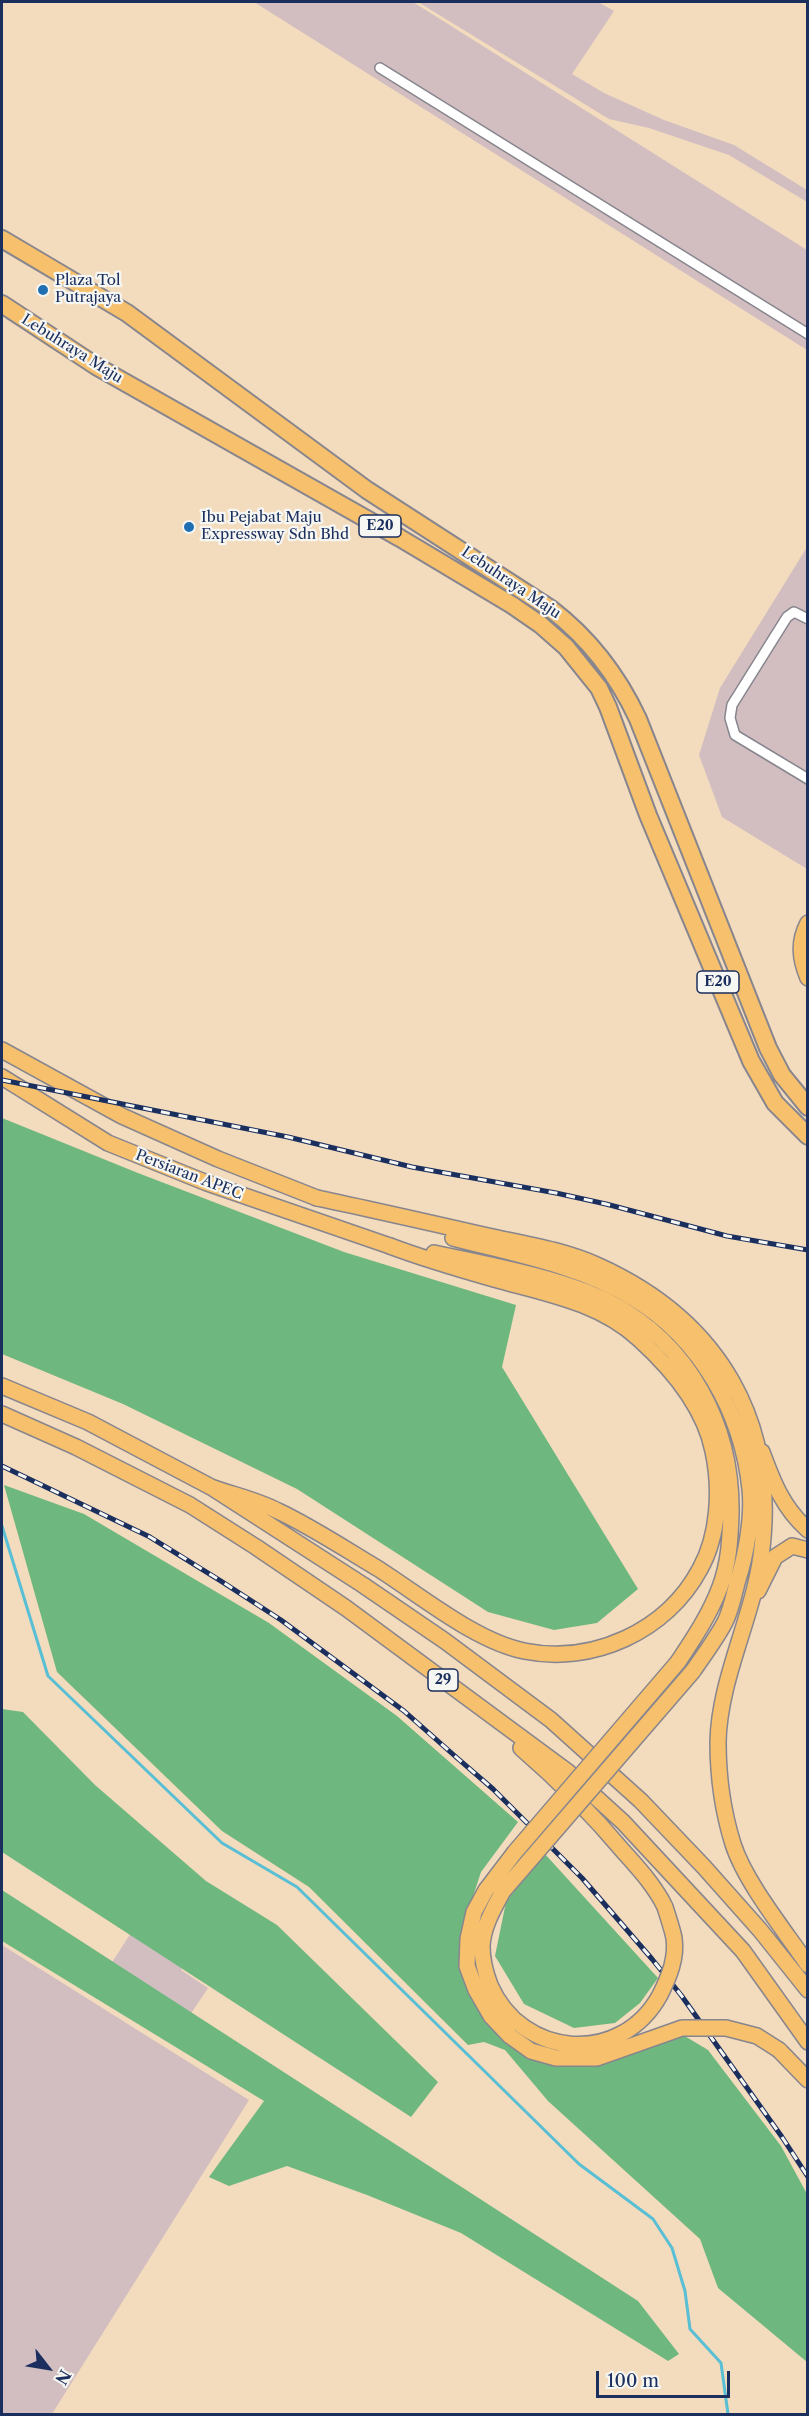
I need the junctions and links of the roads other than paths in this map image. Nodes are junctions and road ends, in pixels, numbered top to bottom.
1 (380, 68) dead end
2 (2, 239) edge
3 (2, 304) edge
4 (807, 334) edge
5 (807, 619) edge
6 (807, 779) edge
7 (807, 923) edge
8 (807, 978) edge
9 (2, 1050) edge
10 (2, 1077) edge
11 (807, 1107) edge
12 (807, 1136) edge
13 (317, 1198) junction
14 (390, 1246) junction
15 (2, 1386) edge
16 (2, 1414) edge
17 (751, 1421) junction
18 (211, 1487) junction
19 (807, 1530) edge
20 (807, 1550) edge
21 (744, 1625) junction
22 (428, 1668) junction
23 (807, 1965) edge
24 (807, 1990) edge
25 (807, 2042) edge
26 (807, 2080) edge

1 - 4 street
2 - 11 highway, Lebuhraya Maju / E20
3 - 12 highway, Lebuhraya Maju / E20
5 - 6 street
7 - 8 main road
9 - 13 main road, Persiaran APEC
10 - 14 main road, Persiaran APEC
13 - 17 main road
13 - 22 main road, bridge
14 - 18 main road
14 - 26 main road, bridge
15 - 18 main road, 29
16 - 22 main road, 29
17 - 19 main road
17 - 21 main road
18 - 24 main road, 29
20 - 21 main road
21 - 23 main road
22 - 25 main road, 29

